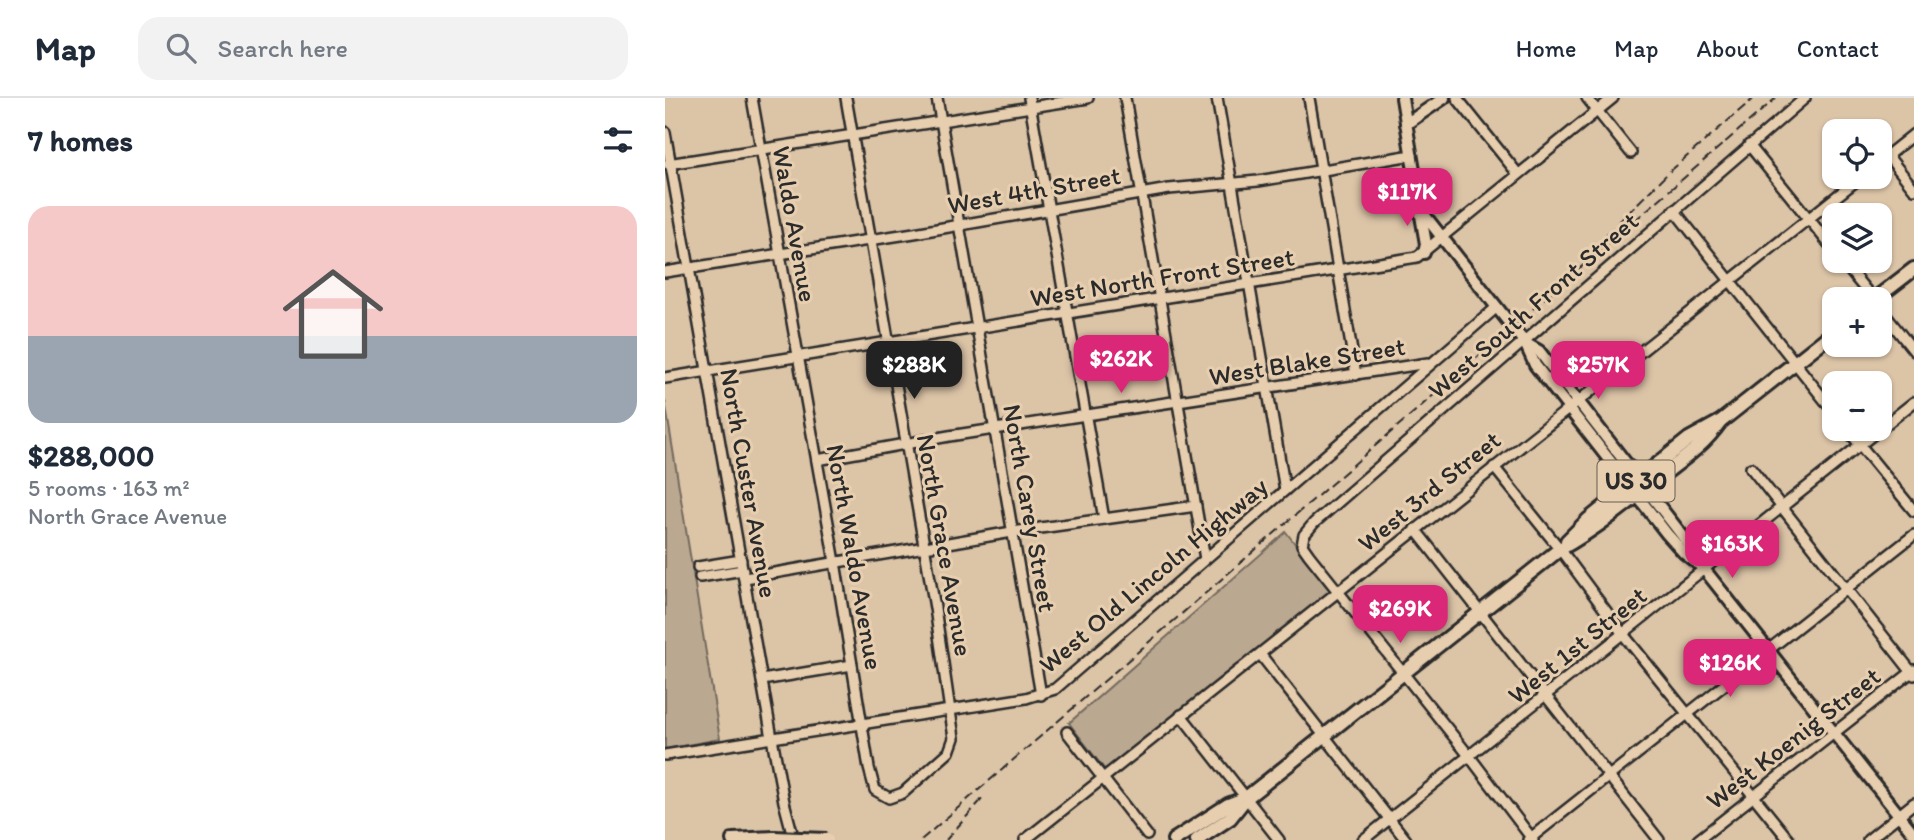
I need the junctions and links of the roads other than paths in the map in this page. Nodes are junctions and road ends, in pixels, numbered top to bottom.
1 (752, 98) edge
2 (846, 98) edge
3 (937, 98) edge
4 (1088, 98) edge
5 (1125, 98) edge
6 (1217, 98) edge
7 (1309, 98) edge
8 (1402, 98) edge
9 (1444, 98) edge
10 (1457, 98) edge
11 (1587, 98) edge
12 (1613, 98) edge
13 (1805, 98) edge
14 (1030, 103) edge
15 (1597, 111) junction
16 (941, 122) junction
17 (1406, 124) junction
18 (665, 132) edge
19 (1914, 134) edge
20 (853, 136) junction
21 (1749, 145) junction
22 (761, 150) junction
23 (1892, 151) edge
24 (1631, 153) dead end
25 (1412, 155) junction
26 (668, 164) edge
27 (1892, 167) edge
28 (1320, 171) junction
29 (1518, 174) junction
30 (1232, 183) junction
31 (1846, 189) edge
32 (1914, 189) edge
33 (1141, 194) junction
34 (1420, 207) junction
35 (1674, 210) junction
36 (1049, 211) junction
37 (1809, 219) junction
38 (960, 226) junction
39 (1822, 235) edge
40 (1442, 237) junction
41 (872, 240) junction
42 (1424, 253) junction
43 (778, 254) junction
44 (690, 268) junction
45 (1914, 268) edge
46 (1338, 271) junction
47 (665, 272) edge
48 (1852, 273) edge
49 (1731, 280) junction
50 (1249, 285) junction
51 (1864, 287) edge
52 (1889, 287) edge
53 (1159, 299) junction
54 (1497, 307) junction
55 (1066, 313) junction
56 (1892, 323) edge
57 (977, 327) junction
58 (889, 341) junction
59 (1822, 342) edge
60 (1525, 343) junction
61 (1914, 351) edge
62 (797, 356) junction
63 (1430, 363) junction
64 (1795, 363) junction
65 (708, 371) junction
66 (1356, 374) junction
67 (665, 378) edge
68 (1267, 388) junction
69 (1822, 397) edge
70 (1177, 401) junction
71 (1914, 402) edge
72 (1573, 404) junction
73 (1085, 415) junction
74 (995, 429) junction
75 (1857, 441) edge
76 (906, 444) junction
77 (1860, 445) junction
78 (817, 460) junction
79 (1494, 467) junction
80 (1751, 468) dead end
81 (1638, 487) junction
82 (1285, 490) junction
83 (1196, 506) junction
84 (1781, 508) junction
85 (1914, 512) edge
86 (1104, 519) junction
87 (1415, 529) junction
88 (1012, 532) junction
89 (1914, 535) edge
90 (925, 547) junction
91 (1560, 549) junction
92 (1205, 559) junction
93 (835, 562) junction
94 (743, 569) junction
95 (1704, 569) junction
96 (699, 572) dead end
97 (1846, 588) junction
98 (1338, 591) junction
99 (1481, 612) junction
100 (1623, 635) junction
101 (1768, 650) junction
102 (1260, 654) junction
103 (852, 665) junction
104 (1913, 672) edge
105 (1404, 673) junction
106 (762, 680) junction
107 (1041, 695) junction
108 (1546, 696) junction
109 (951, 710) junction
110 (1181, 715) junction
111 (1687, 715) junction
112 (862, 723) junction
113 (1067, 732) dead end
114 (1834, 732) junction
115 (1325, 737) junction
116 (772, 738) junction
117 (665, 755) edge
118 (1470, 757) junction
119 (1609, 776) junction
120 (1102, 777) junction
121 (1754, 796) junction
122 (1246, 798) junction
123 (1914, 803) edge
124 (1899, 815) junction
125 (1389, 820) junction
126 (1914, 834) edge
127 (1147, 835) dead end
128 (1531, 839) edge
129 (733, 840) edge
130 (794, 840) edge
131 (827, 840) edge
132 (1025, 840) edge
133 (1174, 840) edge
134 (1197, 840) edge
135 (1279, 840) edge
136 (1363, 840) edge
137 (1406, 840) edge
138 (1659, 840) edge
139 (1698, 840) edge
140 (1789, 840) edge
141 (1868, 840) edge

1 - 22 street, Waldo Avenue
2 - 20 street, North Grace Avenue
3 - 16 street, North Carey Street
4 - 14 street
5 - 33 street
6 - 30 street
7 - 28 street
8 - 17 main road
9 - 17 main road
10 - 29 street
11 - 15 street
12 - 15 street, West North Front Street
13 - 21 street, West South Front Street
14 - 16 street
14 - 36 street
15 - 24 street
15 - 29 street, West North Front Street
16 - 20 street
16 - 38 street, North Carey Street
17 - 25 main road
18 - 26 street, North Custer Avenue
19 - 23 street
20 - 22 street
20 - 41 street, North Grace Avenue
21 - 35 street, West South Front Street
21 - 37 street
22 - 26 street
22 - 43 street, Waldo Avenue
25 - 28 street, West 4th Street
25 - 34 main road
26 - 44 street, North Custer Avenue
27 - 32 street
28 - 30 street, West 4th Street
28 - 46 street
29 - 40 street, West North Front Street
30 - 33 street, West 4th Street
30 - 50 street
31 - 37 street, West 3rd Street
33 - 36 street, West 4th Street
33 - 53 street
34 - 40 main road
34 - 42 main road
35 - 49 street
35 - 60 street, West South Front Street
36 - 38 street, West 4th Street
36 - 55 street
37 - 39 street
37 - 49 street, West 3rd Street
38 - 41 street, West 4th Street
38 - 57 street, North Carey Street
40 - 42 street, West North Front Street
40 - 54 main road
41 - 43 street, West 4th Street
41 - 58 street, North Grace Avenue
42 - 46 street, West North Front Street
43 - 44 street, West 4th Street
43 - 62 street, Waldo Avenue
44 - 47 street, West 4th Street
44 - 65 street, North Custer Avenue
45 - 52 highway
46 - 50 street, West North Front Street
46 - 66 street
48 - 51 street
49 - 64 street
49 - 72 street, West 3rd Street
50 - 53 street, West North Front Street
50 - 68 street
53 - 55 street, West North Front Street
53 - 70 street
54 - 60 main road
54 - 63 street, West Old Lincoln Highway
55 - 57 street, West North Front Street
55 - 73 street
56 - 61 street
57 - 58 street, West North Front Street
57 - 74 street, North Carey Street
58 - 62 street, West North Front Street
58 - 76 street, North Grace Avenue
59 - 64 highway, US 30
60 - 72 main road
60 - 98 street, West South Front Street
62 - 65 street, West North Front Street
62 - 78 street, North Waldo Avenue
63 - 66 street, West Blake Street
63 - 82 street, West Old Lincoln Highway
64 - 69 street
64 - 81 highway, US 30
65 - 67 street, West North Front Street
65 - 94 street, North Custer Avenue
66 - 68 street, West Blake Street
68 - 70 street, West Blake Street
68 - 82 street
70 - 73 street, West Blake Street
70 - 83 street
71 - 77 street, West 1st Street
72 - 79 street, West 3rd Street
72 - 81 main road
73 - 74 street, West Blake Street
73 - 86 street
74 - 76 street, West Blake Street
74 - 88 street, North Carey Street
75 - 77 street
76 - 78 street, West Blake Street
76 - 90 street, North Grace Avenue
77 - 84 street, West 1st Street
77 - 85 street
78 - 93 street, North Waldo Avenue
79 - 87 street, West 3rd Street
79 - 91 street
80 - 84 street
81 - 91 highway, US 30
81 - 95 main road
82 - 92 street, West Old Lincoln Highway
83 - 86 street
83 - 92 street
84 - 95 street, West 1st Street
84 - 97 street
86 - 88 street
87 - 98 street, West 3rd Street
87 - 99 street
88 - 90 street
88 - 107 street, North Carey Street
89 - 97 street
90 - 93 street
90 - 109 street, North Grace Avenue
91 - 99 highway, US 30
91 - 100 street
92 - 107 street, West Old Lincoln Highway
93 - 94 street
93 - 103 street, North Waldo Avenue
94 - 96 street
94 - 106 street, North Custer Avenue
95 - 100 street, West 1st Street
95 - 101 main road
97 - 101 street
97 - 104 street
98 - 102 street, West 3rd Street
98 - 105 street
99 - 105 highway, US 30
99 - 108 street
100 - 108 street, West 1st Street
100 - 111 street
101 - 111 street
101 - 114 main road
102 - 110 street, West 3rd Street
102 - 115 street
103 - 106 street
103 - 112 street, North Waldo Avenue
104 - 114 street, West Koenig Street
105 - 115 highway, US 30
105 - 118 street
106 - 116 street, North Custer Avenue
107 - 109 street, West Old Lincoln Highway
108 - 118 street, West 1st Street
108 - 119 street
109 - 112 street, West Old Lincoln Highway
109 - 112 street, North Grace Avenue
110 - 120 street, West 3rd Street
110 - 122 street
111 - 119 street
111 - 121 street
112 - 116 street, West Old Lincoln Highway
113 - 120 street
114 - 121 street, West Koenig Street
114 - 124 main road
115 - 122 highway, US 30
115 - 125 street
116 - 117 street, West Old Lincoln Highway
116 - 130 street, North Custer Avenue
118 - 125 street, West 1st Street
118 - 128 street
119 - 128 street
119 - 138 street
120 - 127 street
120 - 132 street, West 3rd Street
121 - 139 street, West Koenig Street
121 - 140 street
122 - 133 highway, US 30
122 - 134 highway, US 30
122 - 135 street
123 - 124 street
124 - 126 main road
124 - 141 street
125 - 136 street, West 1st Street
125 - 137 street
129 - 131 highway, bridge

